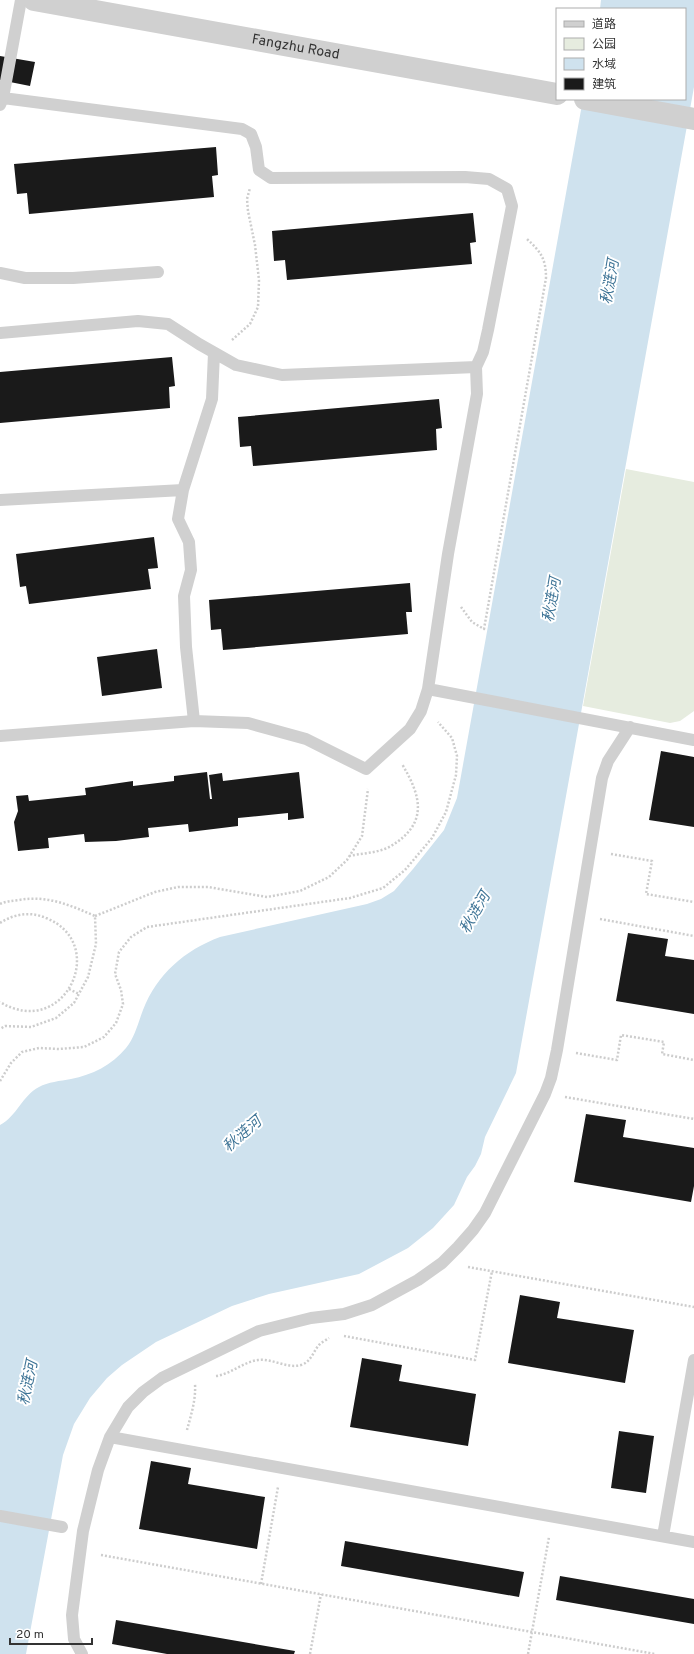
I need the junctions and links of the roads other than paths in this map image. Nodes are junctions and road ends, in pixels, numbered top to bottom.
1 (21, 0) edge
2 (34, 0) edge
3 (556, 94) edge
4 (590, 100) edge
5 (1, 102) edge
6 (694, 119) edge
7 (158, 272) dead end
8 (0, 273) edge
9 (0, 333) edge
10 (214, 353) junction
11 (476, 367) junction
12 (183, 490) junction
13 (0, 500) edge
14 (428, 689) junction
15 (194, 721) junction
16 (630, 728) junction
17 (0, 736) edge
18 (692, 737) edge
19 (694, 1360) edge
20 (110, 1436) junction
21 (0, 1516) edge
22 (62, 1527) dead end
23 (663, 1536) junction
24 (694, 1542) edge
25 (82, 1654) edge

1 - 5 lane
2 - 3 street, Fangzhu Road
4 - 6 street
5 - 11 lane
7 - 8 lane
9 - 10 lane
10 - 11 lane
10 - 12 lane
11 - 14 lane
12 - 13 lane
12 - 15 lane
14 - 15 lane
14 - 16 lane
15 - 17 lane
16 - 18 lane
16 - 20 lane
19 - 23 lane
20 - 23 lane
20 - 25 lane
21 - 22 lane
23 - 24 lane

